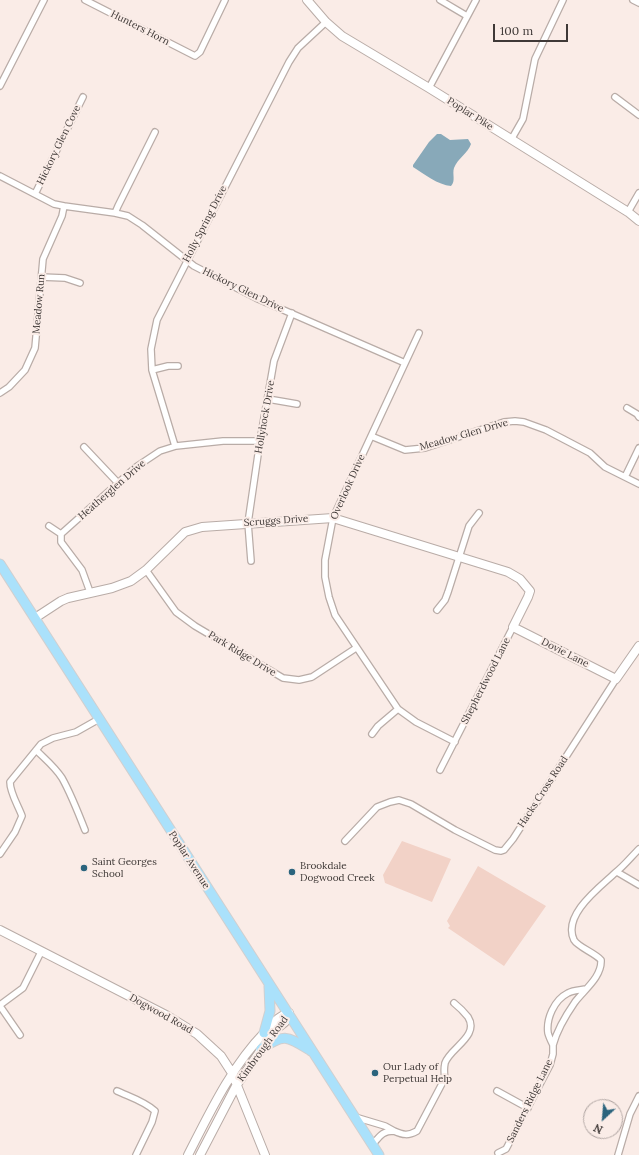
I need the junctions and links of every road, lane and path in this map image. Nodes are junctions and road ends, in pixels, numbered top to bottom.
1 (44, 0) edge
2 (86, 0) edge
3 (225, 0) edge
4 (307, 0) edge
5 (440, 0) edge
6 (476, 0) edge
7 (563, 0) edge
8 (633, 0) edge
9 (639, 3) edge
10 (468, 16) junction
11 (326, 22) junction
12 (0, 86) edge
13 (429, 88) junction
14 (83, 97) dead end
15 (615, 97) dead end
16 (639, 115) edge
17 (155, 132) dead end
18 (511, 140) junction
19 (0, 176) edge
20 (639, 193) edge
21 (34, 194) junction
22 (64, 206) junction
23 (628, 212) junction
24 (115, 213) junction
25 (639, 221) edge
26 (186, 261) junction
27 (41, 277) junction
28 (80, 282) dead end
29 (292, 313) junction
30 (419, 333) dead end
31 (405, 363) junction
32 (178, 366) dead end
33 (152, 370) junction
34 (0, 393) edge
35 (268, 399) junction
36 (297, 404) dead end
37 (627, 408) dead end
38 (639, 417) edge
39 (371, 436) junction
40 (260, 441) junction
41 (175, 446) junction
42 (84, 447) dead end
43 (639, 448) edge
44 (625, 477) junction
45 (118, 483) junction
46 (639, 484) edge
47 (478, 513) dead end
48 (333, 518) junction
49 (248, 523) junction
50 (49, 526) dead end
51 (62, 534) junction
52 (458, 556) junction
53 (251, 561) dead end
54 (0, 564) edge
55 (146, 570) junction
56 (530, 591) joint
57 (90, 592) junction
58 (437, 610) dead end
59 (35, 618) junction
60 (513, 627) junction
61 (639, 646) edge
62 (356, 648) junction
63 (616, 679) junction
64 (398, 709) junction
65 (99, 719) junction
66 (372, 734) dead end
67 (455, 742) junction
68 (36, 750) junction
69 (440, 770) dead end
70 (85, 830) dead end
71 (345, 841) dead end
72 (639, 849) edge
73 (0, 854) edge
74 (617, 872) junction
75 (639, 885) edge
76 (0, 930) edge
77 (40, 952) junction
78 (269, 984) junction
79 (586, 989) junction
80 (454, 1003) dead end
81 (0, 1006) edge
82 (289, 1013) junction
83 (264, 1033) junction
84 (20, 1035) dead end
85 (553, 1045) junction
86 (261, 1050) junction
87 (312, 1052) junction
88 (232, 1073) junction
89 (236, 1086) junction
90 (117, 1091) dead end
91 (497, 1091) dead end
92 (639, 1096) edge
93 (528, 1108) junction
94 (355, 1117) junction
95 (394, 1131) junction
96 (372, 1144) junction
97 (498, 1153) dead end
98 (261, 1154) edge
99 (136, 1155) edge
100 (188, 1155) edge
101 (200, 1155) edge
102 (379, 1155) edge
103 (618, 1155) edge

1 - 12 street
2 - 3 street, Hunters Horn
4 - 11 street, Poplar Pike
5 - 10 street
6 - 10 street
7 - 18 street
8 - 9 street
10 - 13 street
11 - 13 street, Poplar Pike
11 - 26 street, Holly Spring Drive
13 - 18 street, Poplar Pike
14 - 21 street, Hickory Glen Cove
15 - 16 street
17 - 24 street
18 - 23 street, Poplar Pike
19 - 21 street, Hickory Glen Drive
20 - 23 street
21 - 22 street, Hickory Glen Drive
22 - 24 street, Hickory Glen Drive
22 - 27 street, Meadow Run
23 - 25 street, Poplar Pike
24 - 26 street, Hickory Glen Drive
26 - 29 street, Hickory Glen Drive
26 - 33 street, Holly Spring Drive
27 - 28 street
27 - 34 street, Meadow Run
29 - 31 street, Hickory Glen Drive
29 - 35 street, Hollyhock Drive
30 - 31 street, Overlook Drive
31 - 39 street, Overlook Drive
32 - 33 street
33 - 41 street, Holly Spring Drive
35 - 36 street
35 - 40 street, Hollyhock Drive
37 - 38 street
39 - 44 street, Meadow Glen Drive
39 - 48 street, Overlook Drive
40 - 41 street, Heatherglen Drive
40 - 49 street, Hollyhock Drive
41 - 45 street, Heatherglen Drive
42 - 45 street
43 - 44 street
44 - 46 street, Meadow Glen Drive
45 - 51 street, Heatherglen Drive
47 - 52 street
48 - 49 street, Scruggs Drive
48 - 52 street, Scruggs Drive
48 - 62 street, Overlook Drive
49 - 53 street, Hollyhock Drive
49 - 55 street, Scruggs Drive
50 - 51 street
51 - 57 street
52 - 56 street, Scruggs Drive
52 - 58 street
54 - 59 main road, Poplar Avenue
55 - 57 street, Scruggs Drive
55 - 62 street, Park Ridge Drive
56 - 60 street, Shepherdwood Lane
57 - 59 street, Scruggs Drive
59 - 65 main road, Poplar Avenue
60 - 63 street, Dovie Lane
60 - 67 street, Shepherdwood Lane
61 - 63 street, Hacks Cross Road
62 - 64 street, Overlook Drive
63 - 71 street, Hacks Cross Road
64 - 66 street
64 - 67 street, Overlook Drive
65 - 68 street
65 - 78 main road, Poplar Avenue
67 - 69 street, Shepherdwood Lane
68 - 70 street
68 - 73 street
72 - 74 street
74 - 75 street
74 - 79 street, Sanders Ridge Lane
76 - 77 street, Dogwood Road
77 - 81 street
77 - 88 street, Dogwood Road
78 - 82 main road, Poplar Avenue
78 - 83 main road
79 - 85 street, Sanders Ridge Lane
79 - 85 street, Sanders Ridge Lane
80 - 95 street
81 - 84 street
82 - 83 street, Kimbrough Road
82 - 86 street, Kimbrough Road
82 - 87 main road, Poplar Avenue
83 - 88 street, Kimbrough Road
85 - 93 street, Sanders Ridge Lane
86 - 87 main road
86 - 89 street, Kimbrough Road
87 - 94 main road, Poplar Avenue
88 - 89 street, Dogwood Road
88 - 100 street, Kimbrough Road
89 - 98 street, Dogwood Road
89 - 101 street, Kimbrough Road
90 - 99 street
91 - 93 street
92 - 103 street
93 - 97 street, Sanders Ridge Lane
94 - 95 street
94 - 96 main road, Poplar Avenue
95 - 96 street
96 - 102 main road, Poplar Avenue

